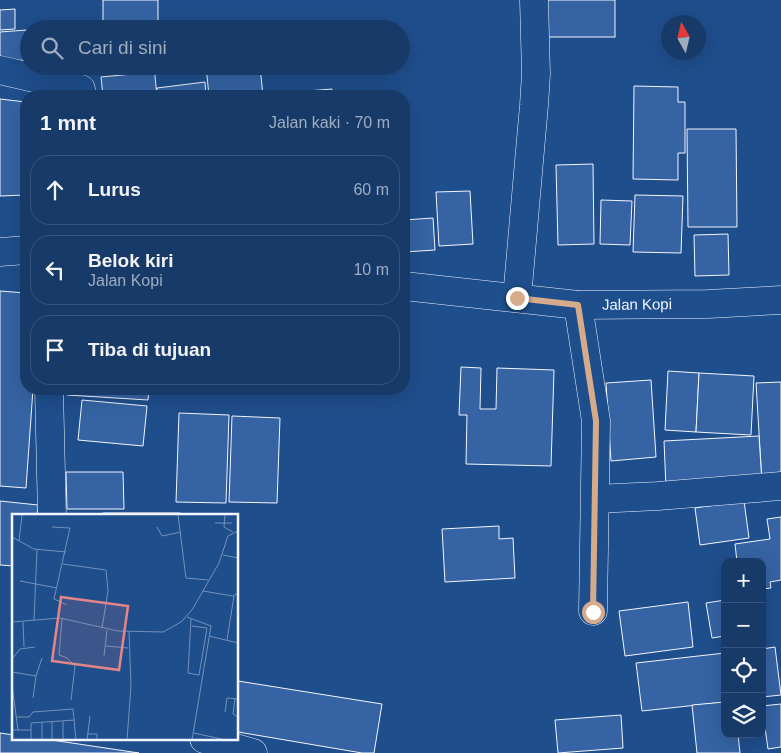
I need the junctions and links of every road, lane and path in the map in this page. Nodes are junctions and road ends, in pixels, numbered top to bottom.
1 (534, 0) edge
2 (0, 70) edge
3 (20, 75) edge
4 (21, 75) edge
5 (81, 89) dead end
6 (20, 250) edge
7 (0, 252) edge
8 (410, 287) edge
9 (517, 298) junction
10 (781, 300) edge
11 (578, 305) junction
12 (49, 395) edge
13 (781, 486) edge
14 (596, 499) junction
15 (52, 514) edge
16 (593, 612) dead end
17 (208, 740) edge
18 (253, 753) edge

1 - 9 street
2 - 3 street
4 - 5 street
6 - 7 street
8 - 9 street, Jalan Kopi
9 - 11 street, Jalan Kopi
10 - 11 street, Jalan Kopi
11 - 14 street
12 - 15 street
13 - 14 street
14 - 16 street
17 - 18 street

